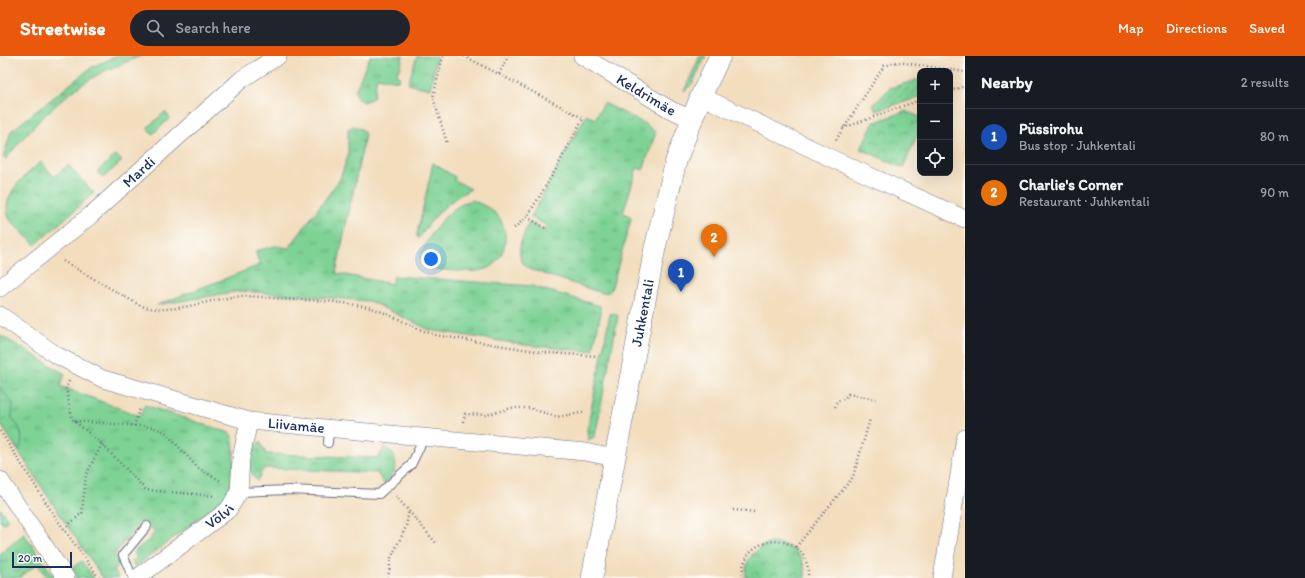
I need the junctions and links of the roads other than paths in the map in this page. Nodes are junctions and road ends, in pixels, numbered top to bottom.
1 (278, 56) edge
2 (582, 56) edge
3 (720, 56) edge
4 (701, 96) junction
5 (692, 119) junction
6 (965, 218) edge
7 (0, 288) edge
8 (0, 315) edge
9 (248, 422) junction
10 (424, 438) junction
11 (965, 438) edge
12 (614, 458) junction
13 (0, 480) edge
14 (239, 492) junction
15 (147, 526) dead end
16 (66, 578) edge
17 (133, 578) edge
18 (137, 578) edge
19 (592, 578) edge
20 (942, 578) edge

1 - 7 street, Mardi
2 - 5 street, Keldrimäe
3 - 4 street, Juhkentali
4 - 5 street, Juhkentali
4 - 6 street
5 - 12 street, Juhkentali
8 - 9 street, Liivamäe
9 - 10 street, Liivamäe
9 - 14 street, Võlvi
10 - 12 street, Liivamäe
10 - 14 lane
11 - 20 street
12 - 19 street, Juhkentali
13 - 16 street
14 - 18 street, Võlvi
15 - 17 lane

